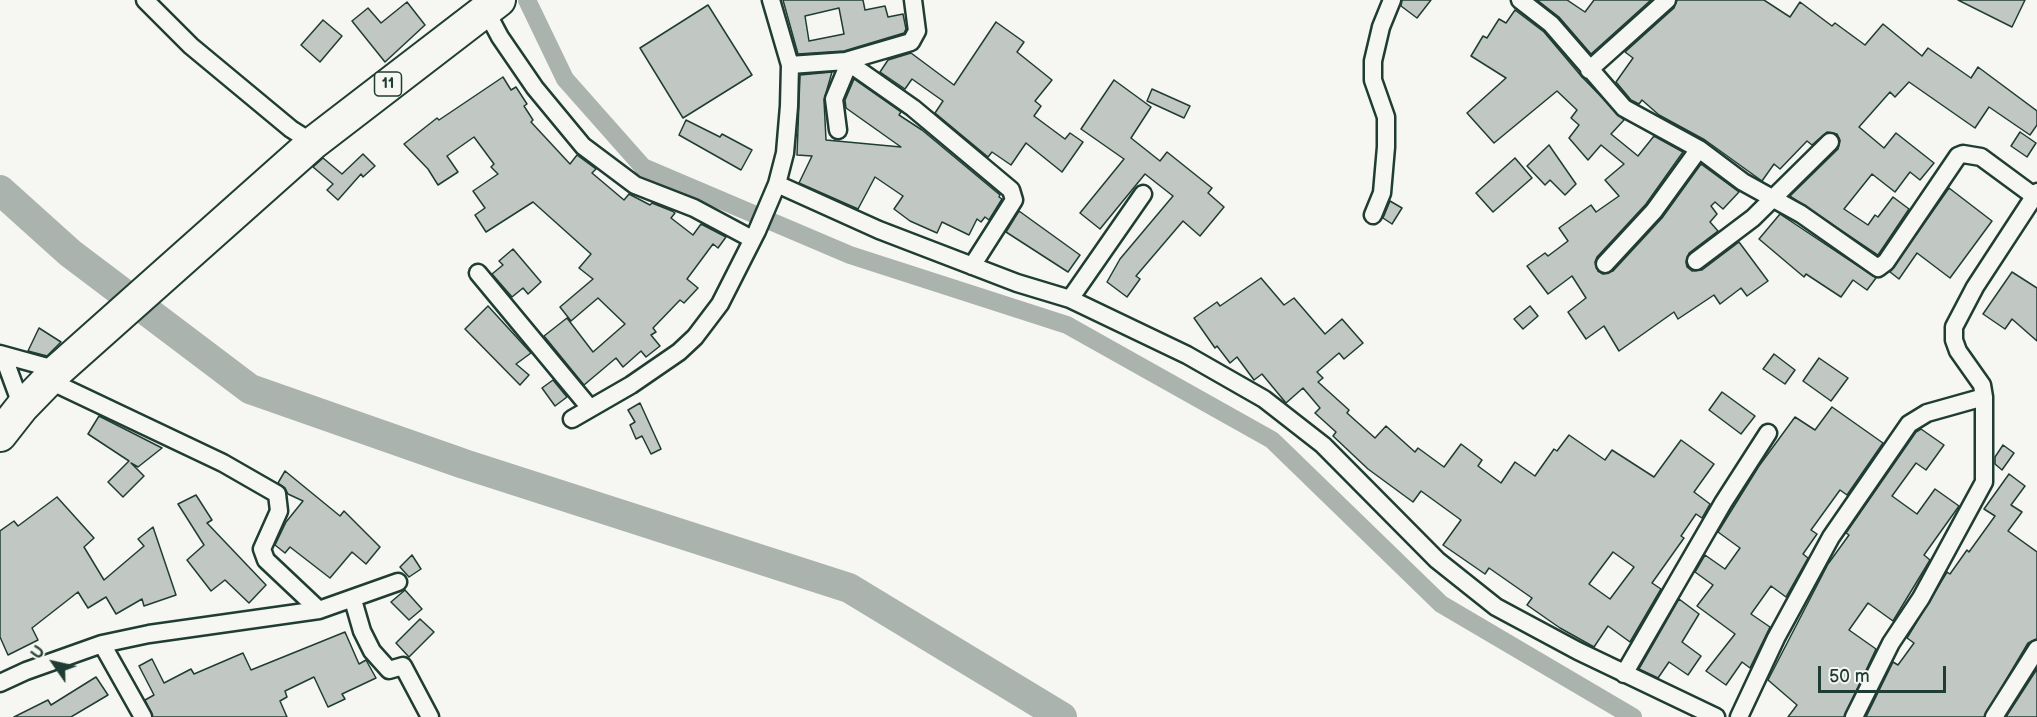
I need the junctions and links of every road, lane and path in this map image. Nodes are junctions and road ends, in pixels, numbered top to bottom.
1 (145, 0) edge
2 (771, 0) edge
3 (913, 0) edge
4 (1392, 0) edge
5 (1520, 0) edge
6 (1667, 0) edge
7 (488, 3) edge
8 (848, 62) junction
9 (790, 65) junction
10 (1589, 70) junction
11 (838, 130) dead end
12 (1830, 142) dead end
13 (313, 143) junction
14 (1699, 149) junction
15 (775, 190) junction
16 (1143, 194) dead end
17 (2035, 194) edge
18 (1772, 200) junction
19 (1373, 215) dead end
20 (755, 235) junction
21 (1696, 261) dead end
22 (1605, 264) dead end
23 (972, 266) junction
24 (478, 273) dead end
25 (1070, 299) junction
26 (1, 354) edge
27 (53, 375) junction
28 (1984, 397) junction
29 (22, 407) junction
30 (590, 408) junction
31 (572, 419) dead end
32 (1768, 433) dead end
33 (0, 435) edge
34 (398, 582) dead end
35 (353, 600) junction
36 (319, 610) junction
37 (102, 644) junction
38 (2037, 649) edge
39 (1624, 674) junction
40 (0, 683) edge
41 (143, 717) edge
42 (430, 717) edge
43 (1716, 717) edge
44 (1739, 717) edge
45 (1854, 717) edge
46 (1995, 717) edge

1 - 13 street
2 - 9 street
3 - 8 street
4 - 19 street
5 - 10 street
6 - 10 street
7 - 13 highway, 11
7 - 20 street
8 - 9 street
8 - 11 street
8 - 23 street
9 - 15 street
10 - 14 street
12 - 18 street
13 - 27 highway, 11
14 - 18 street
14 - 22 street
15 - 20 street
15 - 23 street
16 - 25 street
17 - 18 street
17 - 28 street
18 - 21 street
20 - 30 street
23 - 25 street
24 - 30 street
25 - 39 street
26 - 27 street
26 - 29 street
27 - 29 highway, 11
27 - 36 street
28 - 44 street
28 - 45 street
29 - 33 highway, 11
30 - 31 street
32 - 39 street
34 - 35 street
35 - 36 street
35 - 42 street
36 - 37 street
37 - 40 street
37 - 41 street
38 - 46 street
39 - 43 street

